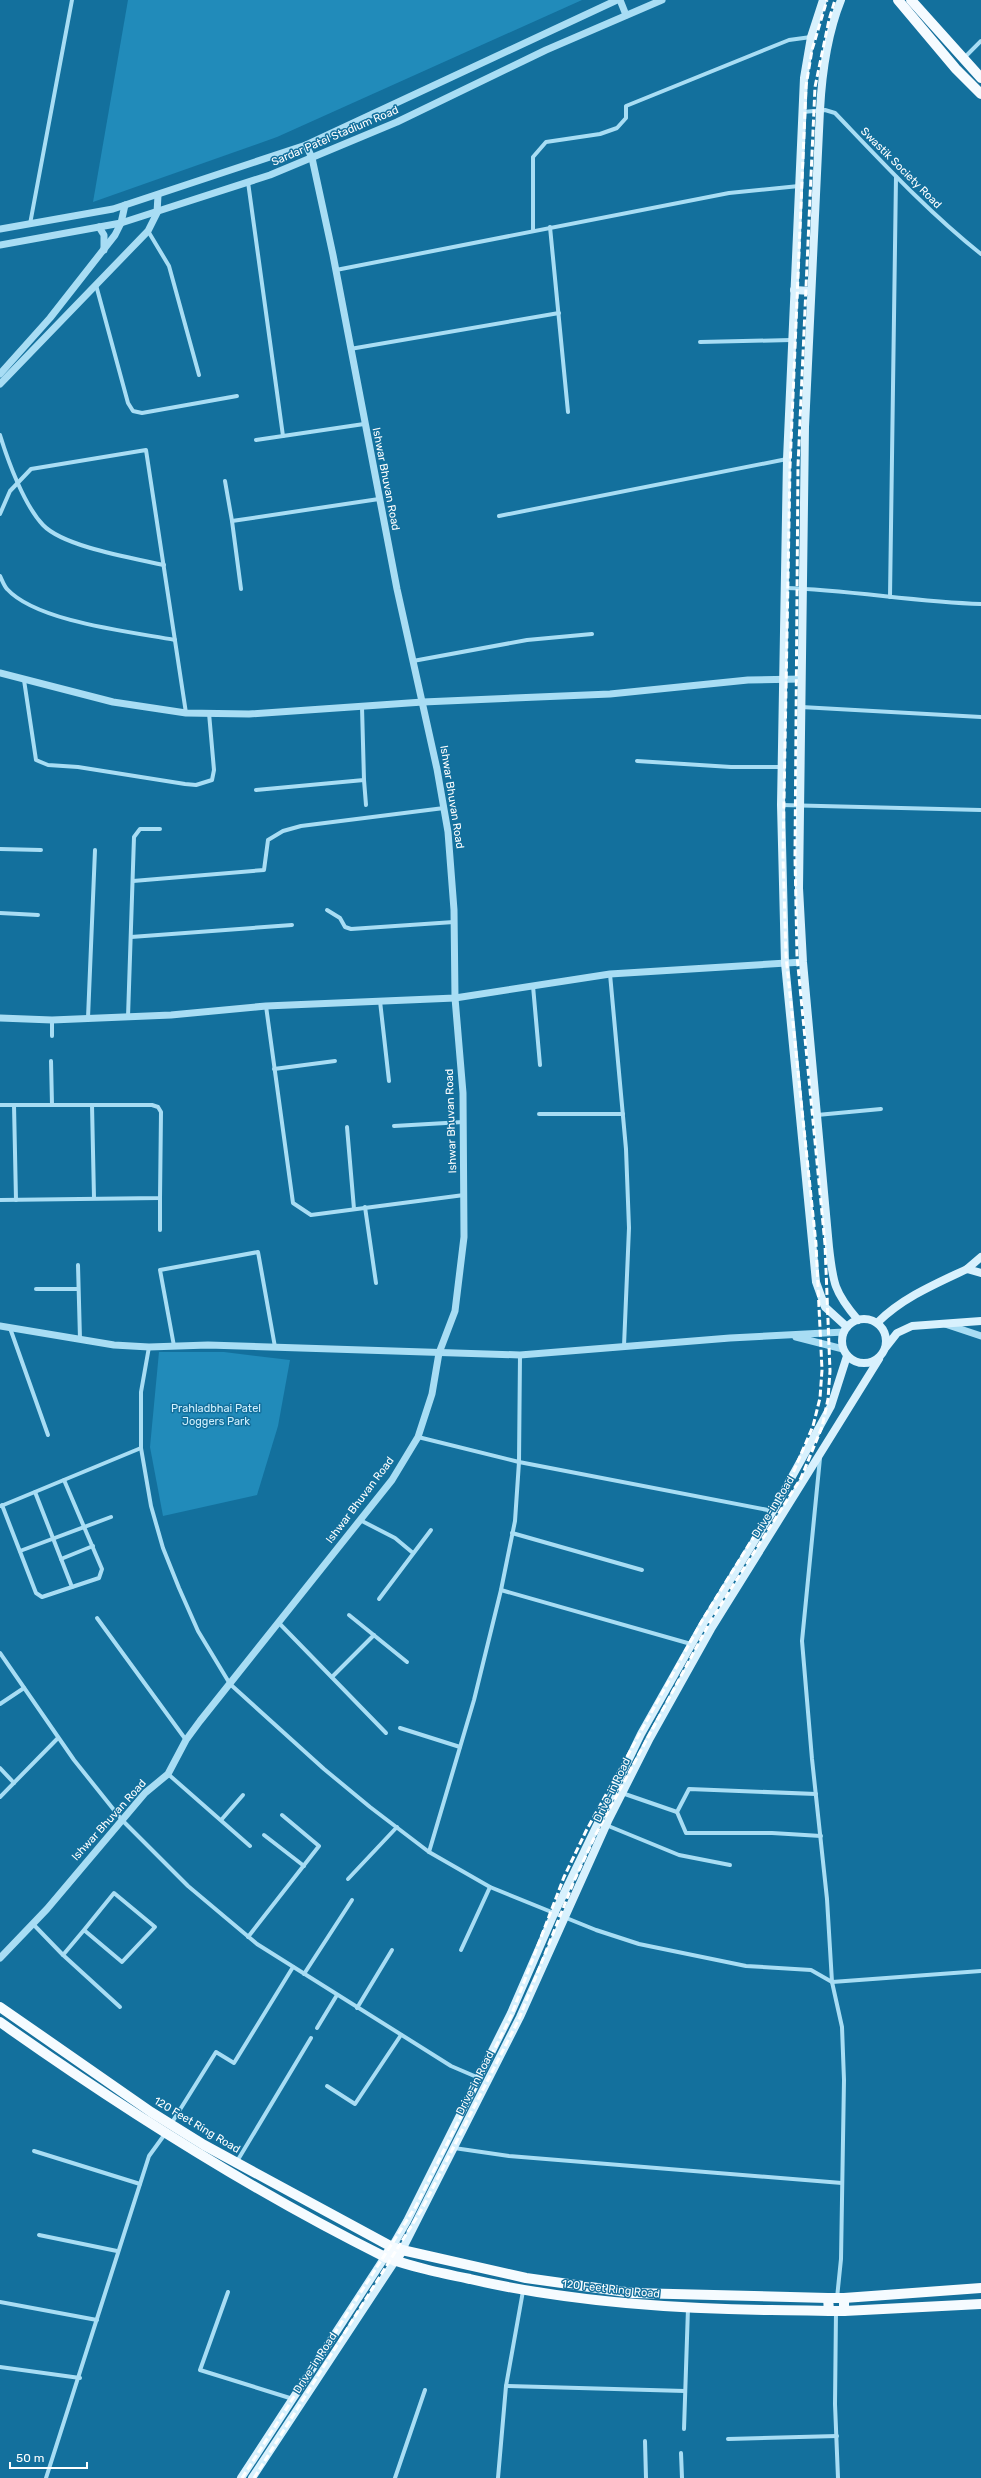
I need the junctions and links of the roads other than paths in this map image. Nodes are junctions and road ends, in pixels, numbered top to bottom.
1 (72, 0) edge
2 (619, 0) edge
3 (662, 0) edge
4 (823, 0) edge
5 (841, 0) edge
6 (898, 0) edge
7 (911, 0) edge
8 (626, 15) junction
9 (811, 37) junction
10 (981, 41) edge
11 (963, 59) junction
12 (981, 78) edge
13 (981, 94) edge
14 (820, 110) junction
15 (803, 112) junction
16 (306, 145) junction
17 (312, 158) junction
18 (896, 177) junction
19 (248, 182) junction
20 (799, 186) junction
21 (158, 195) junction
22 (125, 205) junction
23 (157, 213) junction
24 (121, 223) junction
25 (30, 224) junction
26 (99, 227) junction
27 (550, 227) junction
28 (0, 230) edge
29 (148, 231) junction
30 (533, 231) junction
31 (0, 245) edge
32 (104, 250) junction
33 (981, 254) edge
34 (336, 270) junction
35 (96, 284) junction
36 (794, 290) junction
37 (811, 291) junction
38 (559, 313) junction
39 (791, 340) junction
40 (700, 342) dead end
41 (349, 349) junction
42 (0, 374) edge
43 (199, 375) dead end
44 (0, 384) edge
45 (236, 396) dead end
46 (568, 412) dead end
47 (364, 424) junction
48 (0, 435) edge
49 (283, 436) junction
50 (256, 440) dead end
51 (787, 459) junction
52 (18, 481) junction
53 (225, 481) dead end
54 (379, 499) junction
55 (0, 514) edge
56 (498, 516) dead end
57 (232, 521) junction
58 (164, 565) junction
59 (0, 576) edge
60 (785, 588) junction
61 (241, 589) dead end
62 (802, 589) junction
63 (890, 597) junction
64 (981, 604) edge
65 (592, 634) dead end
66 (175, 640) junction
67 (413, 661) junction
68 (0, 673) edge
69 (783, 678) junction
70 (800, 679) junction
71 (24, 680) junction
72 (423, 702) junction
73 (362, 707) junction
74 (800, 707) junction
75 (186, 713) junction
76 (209, 713) junction
77 (981, 716) edge
78 (637, 761) dead end
79 (782, 767) junction
80 (364, 780) junction
81 (256, 790) dead end
82 (366, 805) dead end
83 (781, 805) junction
84 (800, 805) junction
85 (444, 808) junction
86 (981, 810) edge
87 (160, 829) dead end
88 (0, 849) edge
89 (41, 850) dead end
90 (95, 850) dead end
91 (133, 881) junction
92 (327, 910) dead end
93 (0, 913) edge
94 (38, 915) dead end
95 (454, 922) junction
96 (292, 925) dead end
97 (131, 937) junction
98 (803, 962) junction
99 (785, 963) junction
100 (610, 974) junction
101 (533, 986) junction
102 (455, 998) junction
103 (380, 1001) junction
104 (266, 1006) junction
105 (128, 1017) junction
106 (0, 1018) edge
107 (88, 1018) junction
108 (52, 1020) junction
109 (52, 1036) dead end
110 (51, 1061) dead end
111 (335, 1061) dead end
112 (540, 1065) dead end
113 (274, 1069) junction
114 (389, 1081) dead end
115 (0, 1105) edge
116 (14, 1105) junction
117 (52, 1105) junction
118 (92, 1105) junction
119 (881, 1109) dead end
120 (539, 1114) dead end
121 (623, 1114) junction
122 (817, 1115) junction
123 (463, 1122) junction
124 (394, 1126) dead end
125 (347, 1127) dead end
126 (464, 1195) junction
127 (94, 1198) junction
128 (160, 1198) junction
129 (0, 1200) edge
130 (16, 1200) junction
131 (365, 1207) junction
132 (354, 1209) junction
133 (160, 1230) dead end
134 (981, 1257) edge
135 (78, 1265) dead end
136 (967, 1269) junction
137 (981, 1274) edge
138 (376, 1283) dead end
139 (36, 1288) dead end
140 (78, 1289) junction
141 (858, 1320) junction
142 (981, 1321) edge
143 (877, 1323) junction
144 (944, 1324) junction
145 (0, 1326) edge
146 (10, 1327) junction
147 (846, 1329) junction
148 (788, 1335) junction
149 (981, 1336) edge
150 (80, 1339) junction
151 (174, 1346) junction
152 (624, 1346) junction
153 (150, 1347) junction
154 (886, 1347) junction
155 (276, 1348) junction
156 (439, 1353) junction
157 (845, 1353) junction
158 (520, 1355) junction
159 (879, 1359) junction
160 (48, 1435) dead end
161 (418, 1437) junction
162 (141, 1448) junction
163 (820, 1452) junction
164 (519, 1462) junction
165 (64, 1480) junction
166 (35, 1492) junction
167 (1, 1506) edge
168 (772, 1511) junction
169 (111, 1517) dead end
170 (360, 1520) junction
171 (84, 1528) junction
172 (431, 1530) dead end
173 (512, 1533) junction
174 (54, 1539) junction
175 (93, 1546) junction
176 (20, 1551) junction
177 (413, 1553) junction
178 (61, 1559) junction
179 (642, 1570) dead end
180 (72, 1588) junction
181 (501, 1590) junction
182 (379, 1599) dead end
183 (349, 1615) dead end
184 (97, 1618) dead end
185 (278, 1622) junction
186 (374, 1635) junction
187 (692, 1644) junction
188 (0, 1653) edge
189 (407, 1662) dead end
190 (332, 1677) junction
191 (230, 1684) junction
192 (24, 1688) junction
193 (0, 1704) edge
194 (400, 1728) dead end
195 (386, 1732) dead end
196 (58, 1738) junction
197 (186, 1740) junction
198 (460, 1747) junction
199 (0, 1768) edge
200 (168, 1774) junction
201 (14, 1783) junction
202 (622, 1793) junction
203 (816, 1794) junction
204 (243, 1795) dead end
205 (0, 1797) edge
206 (677, 1812) junction
207 (282, 1815) dead end
208 (222, 1819) junction
209 (122, 1820) junction
210 (606, 1825) junction
211 (397, 1827) junction
212 (264, 1835) dead end
213 (821, 1836) junction
214 (250, 1846) dead end
215 (429, 1852) junction
216 (304, 1866) junction
217 (730, 1866) dead end
218 (348, 1879) dead end
219 (490, 1888) junction
220 (352, 1900) dead end
221 (554, 1914) junction
222 (564, 1918) junction
223 (33, 1924) junction
224 (84, 1930) junction
225 (248, 1937) junction
226 (392, 1950) dead end
227 (461, 1950) dead end
228 (63, 1955) junction
229 (0, 1958) edge
230 (293, 1967) junction
231 (981, 1971) edge
232 (304, 1974) junction
233 (832, 1982) junction
234 (337, 1995) junction
235 (0, 2007) edge
236 (120, 2007) dead end
237 (357, 2008) junction
238 (0, 2022) edge
239 (317, 2028) dead end
240 (402, 2036) junction
241 (311, 2038) dead end
242 (479, 2078) junction
243 (327, 2086) dead end
244 (171, 2124) junction
245 (165, 2134) junction
246 (454, 2148) junction
247 (34, 2151) dead end
248 (236, 2163) junction
249 (842, 2183) junction
250 (140, 2184) junction
251 (39, 2235) dead end
252 (392, 2247) junction
253 (402, 2250) junction
254 (117, 2251) junction
255 (385, 2257) junction
256 (395, 2261) junction
257 (981, 2288) edge
258 (524, 2291) junction
259 (228, 2292) dead end
260 (836, 2298) junction
261 (0, 2302) edge
262 (981, 2304) edge
263 (688, 2308) junction
264 (837, 2311) junction
265 (97, 2320) junction
266 (0, 2368) edge
267 (80, 2378) junction
268 (506, 2386) junction
269 (425, 2390) dead end
270 (685, 2392) junction
271 (293, 2399) junction
272 (684, 2429) dead end
273 (837, 2436) junction
274 (728, 2439) dead end
275 (645, 2441) dead end
276 (682, 2453) dead end
277 (46, 2478) edge
278 (241, 2478) edge
279 (252, 2478) edge
280 (395, 2478) edge
281 (498, 2478) edge
282 (646, 2478) edge
283 (682, 2478) edge
284 (838, 2478) edge

1 - 25 street
2 - 8 street
2 - 16 street, Sardar Patel Stadium Road
3 - 8 street, Sardar Patel Stadium Road
4 - 9 main road
5 - 14 main road
6 - 13 main road
7 - 11 main road
8 - 17 street, Sardar Patel Stadium Road
9 - 15 main road
9 - 30 street
10 - 11 street
11 - 12 main road
14 - 15 street, Swastik Society Road
14 - 18 street, Swastik Society Road
14 - 37 main road
15 - 20 main road
16 - 17 street, Ishwar Bhuvan Road
16 - 21 street, Sardar Patel Stadium Road
17 - 19 street, Sardar Patel Stadium Road
17 - 34 street, Ishwar Bhuvan Road
18 - 33 street, Swastik Society Road
18 - 63 street
19 - 23 street, Sardar Patel Stadium Road
19 - 49 street
20 - 27 street
20 - 36 main road
21 - 22 street, Sardar Patel Stadium Road
21 - 23 street
22 - 24 street
22 - 25 street, Sardar Patel Stadium Road
23 - 24 street, Sardar Patel Stadium Road
23 - 29 street
24 - 26 street, Sardar Patel Stadium Road
24 - 32 street
25 - 28 street, Sardar Patel Stadium Road
26 - 31 street, Sardar Patel Stadium Road
26 - 32 street
27 - 30 street
27 - 38 street
29 - 35 street
29 - 43 street
30 - 34 street
32 - 42 street
34 - 41 street, Ishwar Bhuvan Road
35 - 44 street
35 - 45 street
36 - 37 main road
36 - 39 main road
37 - 62 main road
38 - 41 street
38 - 46 street
39 - 40 street
39 - 51 main road
41 - 47 street, Ishwar Bhuvan Road
47 - 49 street
47 - 54 street, Ishwar Bhuvan Road
48 - 52 street
49 - 50 street
51 - 56 street
51 - 60 main road
52 - 55 street
52 - 58 street
52 - 58 street
53 - 57 street
54 - 57 street
54 - 67 street, Ishwar Bhuvan Road
57 - 61 street
58 - 66 street
59 - 66 street
60 - 62 street
60 - 69 main road
62 - 63 street
62 - 70 main road
63 - 64 street
65 - 67 street
66 - 75 street
67 - 72 street, Ishwar Bhuvan Road
68 - 71 street
69 - 70 street
69 - 72 street
69 - 79 main road
70 - 74 main road
71 - 75 street
71 - 76 street
72 - 73 street
72 - 85 street, Ishwar Bhuvan Road
73 - 76 street
73 - 80 street
74 - 77 street
74 - 84 main road
75 - 76 street
78 - 79 street
79 - 83 main road
80 - 81 street
80 - 82 street
83 - 84 street
83 - 99 main road
84 - 86 street
84 - 98 main road
85 - 91 street
85 - 95 street, Ishwar Bhuvan Road
87 - 91 street
88 - 89 street
90 - 107 street
91 - 97 street
92 - 95 street
93 - 94 street
95 - 102 street, Ishwar Bhuvan Road
96 - 97 street
97 - 105 street
98 - 99 street
98 - 122 main road
99 - 100 street
99 - 147 main road
100 - 101 street
100 - 121 street
101 - 102 street
101 - 112 street
102 - 103 street
102 - 123 street, Ishwar Bhuvan Road
103 - 104 street
103 - 114 street
104 - 105 street
104 - 113 street
105 - 107 street
106 - 108 street
107 - 108 street
108 - 109 street
110 - 117 street
111 - 113 street
113 - 132 street
115 - 116 street
116 - 117 street
116 - 130 street
117 - 118 street
118 - 127 street
118 - 128 street
119 - 122 street
120 - 121 street
121 - 152 street
122 - 141 main road
123 - 124 street
123 - 126 street, Ishwar Bhuvan Road
125 - 132 street
126 - 131 street
126 - 156 street, Ishwar Bhuvan Road
127 - 128 street
127 - 130 street
128 - 133 street
129 - 130 street
131 - 132 street
131 - 138 street
134 - 136 main road
135 - 140 street
136 - 137 main road
136 - 143 main road
139 - 140 street
140 - 150 street
141 - 143 main road
141 - 147 main road
142 - 144 main road
143 - 154 main road
144 - 149 street
144 - 154 main road
145 - 146 street
146 - 150 street
146 - 160 street
147 - 148 street
147 - 157 main road
148 - 152 street
148 - 157 street
150 - 153 street
151 - 153 street
151 - 155 street
151 - 155 street
152 - 158 street
153 - 162 street
154 - 159 main road
155 - 156 street
156 - 158 street
156 - 161 street, Ishwar Bhuvan Road
157 - 159 main road
157 - 168 main road, Drive-in Road
158 - 164 street
159 - 163 main road, Drive-in Road
161 - 164 street
161 - 170 street, Ishwar Bhuvan Road
162 - 165 street
162 - 191 street
163 - 202 main road, Drive-in Road
163 - 203 street
164 - 168 street
164 - 173 street
165 - 166 street
165 - 171 street
166 - 167 street
166 - 174 street
167 - 176 street
168 - 187 main road, Drive-in Road
169 - 171 street
170 - 177 street
170 - 185 street, Ishwar Bhuvan Road
171 - 174 street
171 - 175 street
172 - 177 street
173 - 179 street
173 - 181 street
174 - 176 street
174 - 178 street
175 - 178 street
175 - 180 street
176 - 180 street
177 - 182 street
178 - 180 street
181 - 187 street
181 - 198 street
183 - 186 street
184 - 197 street
185 - 190 street
185 - 191 street, Ishwar Bhuvan Road
186 - 189 street
186 - 190 street
187 - 221 main road, Drive-in Road
188 - 192 street
190 - 195 street
191 - 197 street, Ishwar Bhuvan Road
191 - 211 street
192 - 193 street
192 - 196 street
194 - 198 street
196 - 201 street
196 - 209 street
197 - 200 street, Ishwar Bhuvan Road
198 - 215 street
199 - 201 street
200 - 208 street
200 - 209 street, Ishwar Bhuvan Road
201 - 205 street
202 - 206 street
202 - 210 main road, Drive-in Road
203 - 206 street
203 - 213 street
204 - 208 street
206 - 213 street
207 - 216 street
208 - 214 street
209 - 223 street, Ishwar Bhuvan Road
209 - 225 street
210 - 217 street
210 - 222 main road, Drive-in Road
211 - 215 street
211 - 218 street
212 - 216 street
213 - 233 street
215 - 219 street
216 - 225 street
219 - 221 street
219 - 227 street
220 - 232 street
221 - 222 street
221 - 242 main road, Drive-in Road
222 - 233 street
222 - 246 main road, Drive-in Road
223 - 228 street
223 - 229 street, Ishwar Bhuvan Road
224 - 224 street
224 - 228 street
225 - 230 street
226 - 237 street
228 - 236 street
230 - 232 street
230 - 244 street
231 - 233 street
232 - 234 street
233 - 249 street
234 - 237 street
234 - 239 street
235 - 244 main road, 120 Feet Ring Road
237 - 240 street
238 - 245 main road
240 - 242 street
240 - 243 street
241 - 248 street
242 - 252 main road, Drive-in Road
244 - 248 main road, 120 Feet Ring Road
245 - 250 street
245 - 255 main road
246 - 249 street
246 - 253 main road, Drive-in Road
247 - 250 street
248 - 252 main road, 120 Feet Ring Road
249 - 260 street
250 - 254 street
251 - 254 street
252 - 253 main road, 120 Feet Ring Road
252 - 255 main road
253 - 256 main road
253 - 260 main road, 120 Feet Ring Road
254 - 265 street
255 - 256 main road, 120 Feet Ring Road
255 - 271 main road
256 - 258 main road, 120 Feet Ring Road
256 - 279 main road, Drive-in Road
257 - 260 main road, 120 Feet Ring Road
258 - 263 main road, 120 Feet Ring Road
258 - 268 street
259 - 271 street
260 - 264 main road
260 - 264 main road
261 - 265 street
262 - 264 main road, 120 Feet Ring Road
263 - 264 main road, 120 Feet Ring Road
263 - 270 street
264 - 273 street
265 - 267 street
266 - 267 street
267 - 277 street
268 - 270 street
268 - 281 street
269 - 280 street
270 - 272 street
271 - 278 main road
273 - 274 street
273 - 284 street
275 - 282 street
276 - 283 street

